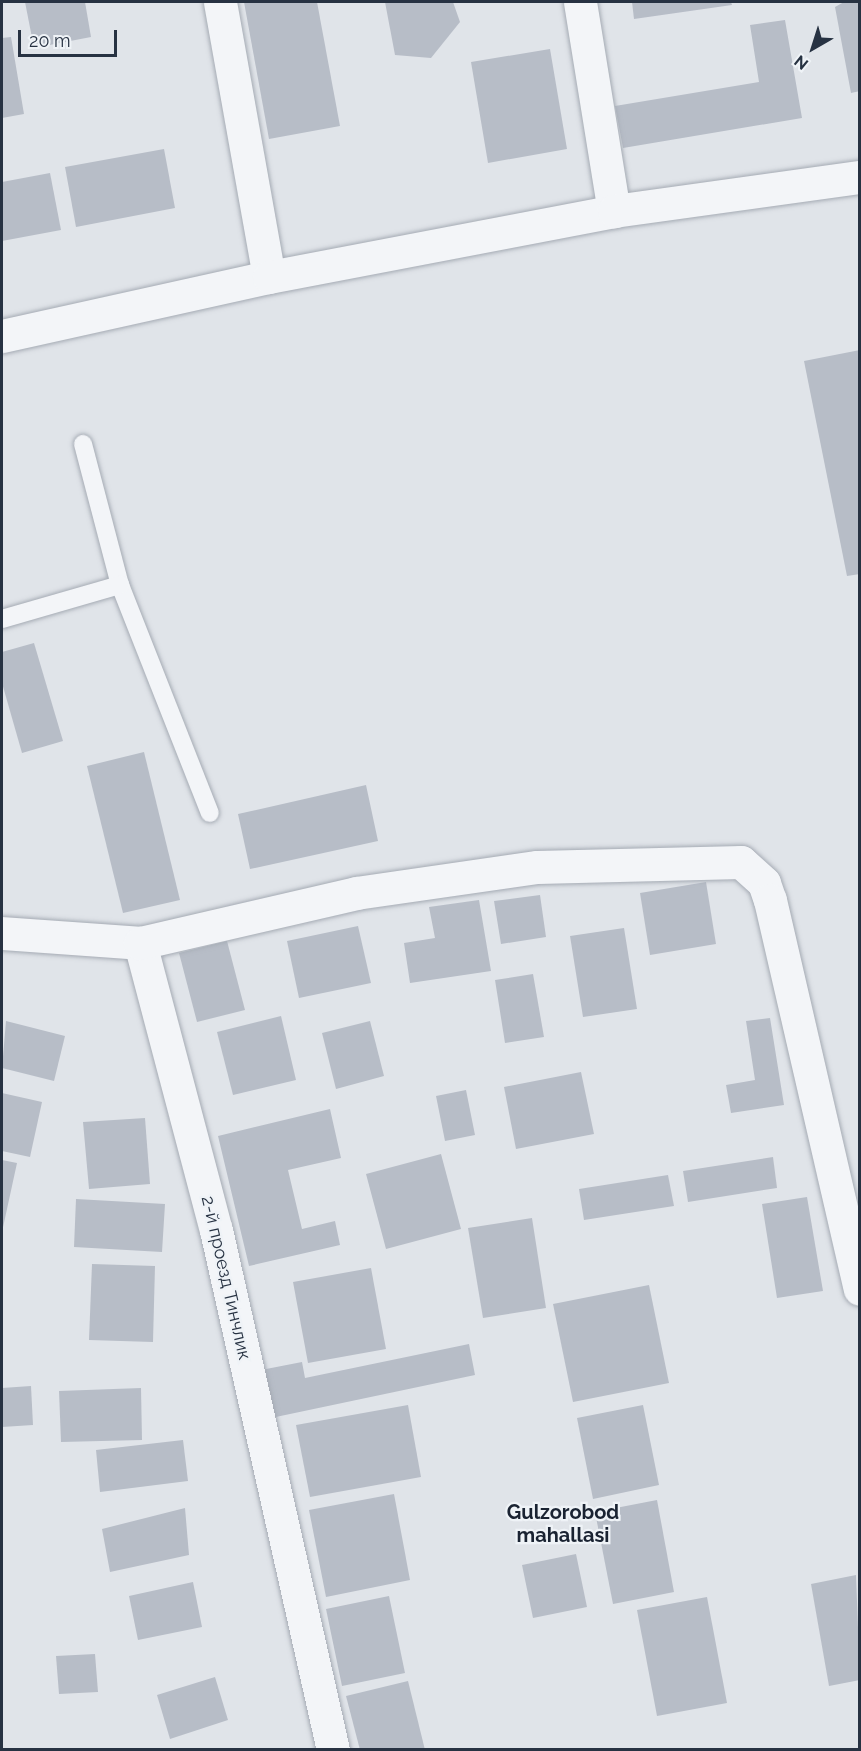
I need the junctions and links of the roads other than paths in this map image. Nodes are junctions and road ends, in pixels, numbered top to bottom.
1 (219, 2) edge
2 (580, 2) edge
3 (860, 177) edge
4 (614, 211) junction
5 (269, 277) junction
6 (2, 336) edge
7 (83, 444) dead end
8 (120, 585) junction
9 (2, 619) edge
10 (210, 813) dead end
11 (2, 933) edge
12 (140, 943) junction
13 (860, 1289) edge
14 (333, 1749) edge

1 - 5 street
2 - 4 street
3 - 4 street
4 - 5 street
5 - 6 street
7 - 8 lane
8 - 9 lane
8 - 10 lane
11 - 12 street
12 - 13 street
12 - 14 street, 2-й проезд Тинчлик

